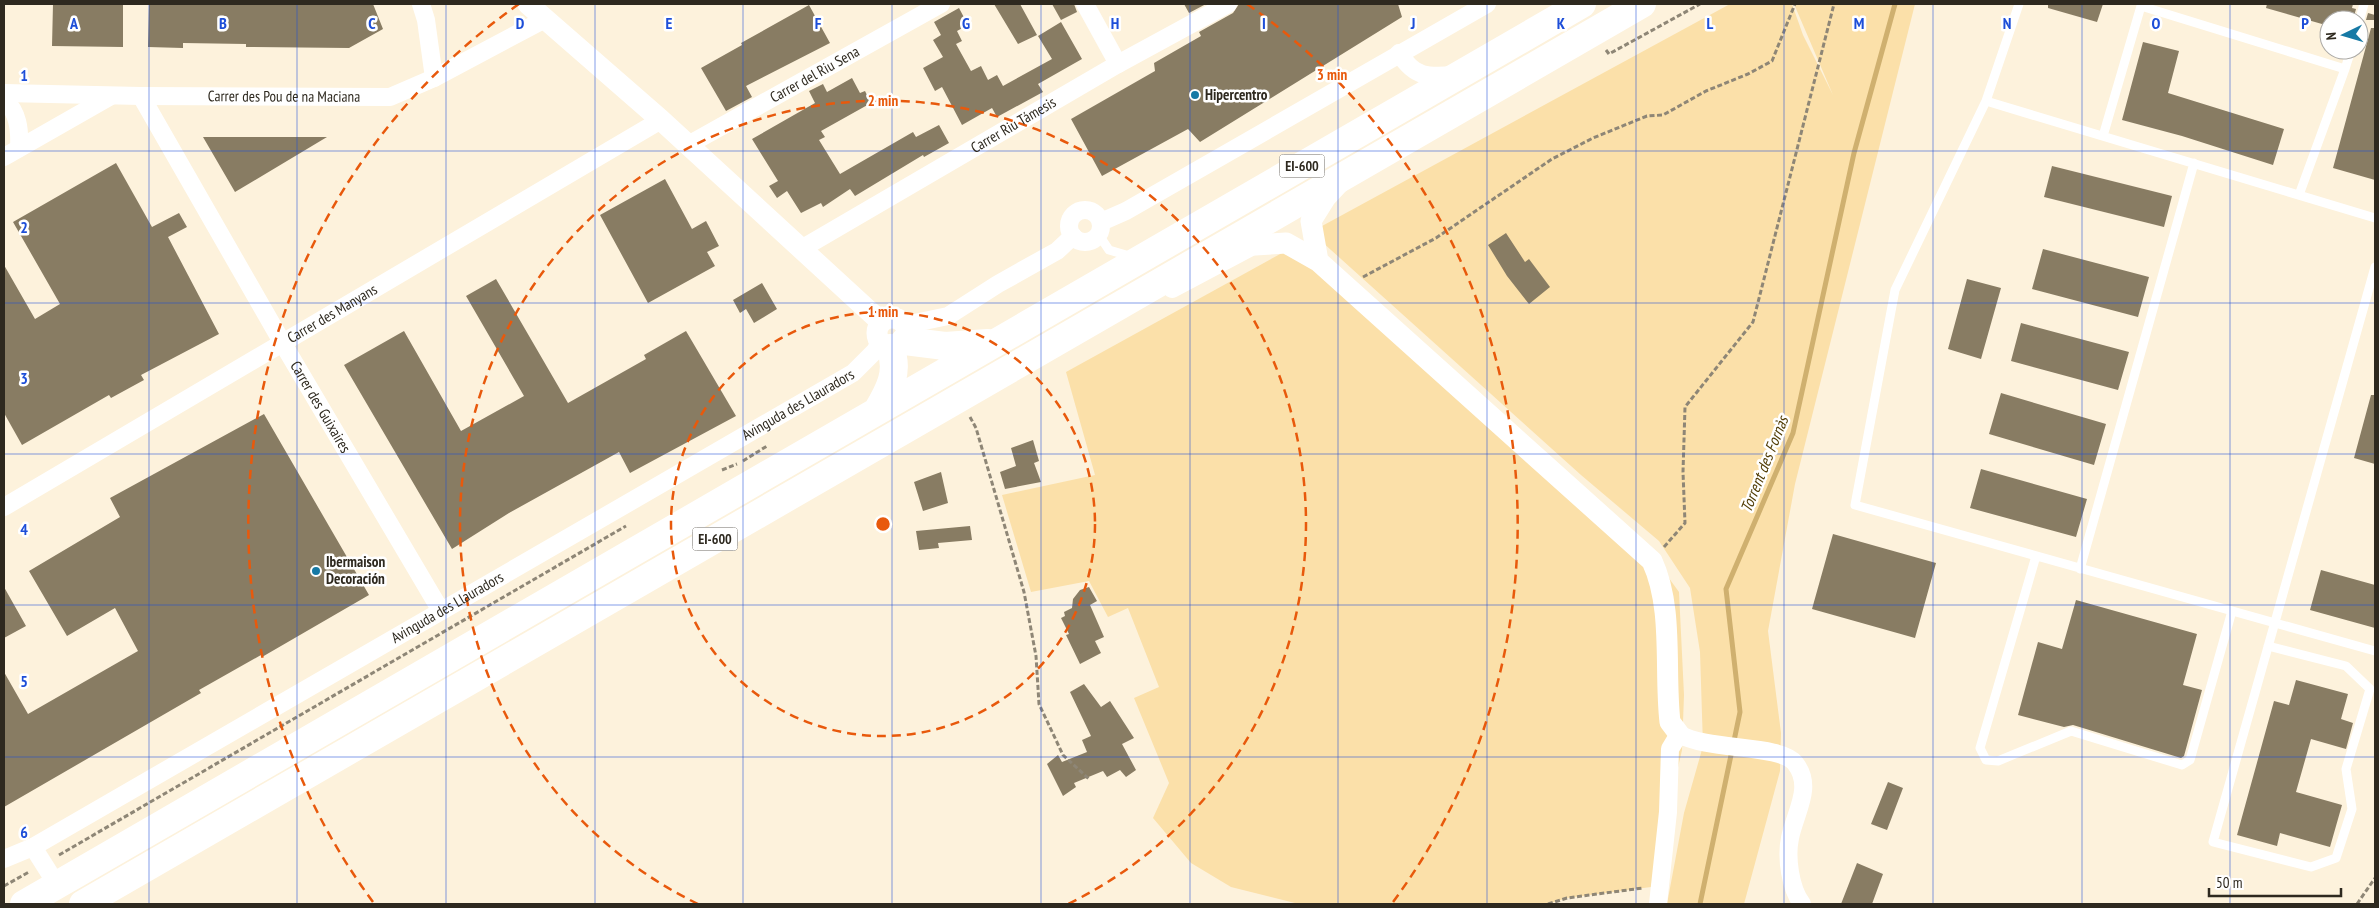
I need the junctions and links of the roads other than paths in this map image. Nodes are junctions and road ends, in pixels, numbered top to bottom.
1 (421, 4) edge
2 (528, 4) edge
3 (941, 4) edge
4 (1085, 4) edge
5 (1228, 4) edge
6 (1487, 4) edge
7 (1582, 4) edge
8 (1642, 4) edge
9 (2019, 4) edge
10 (545, 19) junction
11 (1399, 53) junction
12 (2348, 60) edge
13 (1118, 64) junction
14 (2345, 69) junction
15 (1460, 74) junction
16 (434, 78) junction
17 (4, 93) edge
18 (112, 96) junction
19 (141, 96) junction
20 (4, 99) edge
21 (1986, 100) junction
22 (661, 120) junction
23 (2103, 136) junction
24 (688, 145) junction
25 (19, 148) junction
26 (4, 157) edge
27 (2194, 163) junction
28 (1347, 175) junction
29 (2299, 195) junction
30 (2375, 218) edge
31 (1100, 229) junction
32 (1073, 236) junction
33 (1255, 245) joint
34 (801, 249) junction
35 (1144, 258) junction
36 (1318, 261) junction
37 (2375, 268) edge
38 (1119, 306) junction
39 (892, 336) junction
40 (282, 342) junction
41 (997, 342) junction
42 (877, 411) junction
43 (4, 507) edge
44 (2036, 556) junction
45 (2080, 569) junction
46 (442, 611) junction
47 (2232, 611) junction
48 (2274, 623) junction
49 (2268, 646) junction
50 (2375, 651) edge
51 (1679, 734) junction
52 (33, 848) junction
53 (4, 859) edge
54 (50, 874) junction
55 (24, 904) edge
56 (83, 904) edge
57 (1658, 904) edge
58 (1802, 904) edge

1 - 16 street
2 - 10 street
3 - 24 street, Carrer del Riu Sena
4 - 13 street
5 - 13 street, Carrer Riu Támesis
6 - 11 street
7 - 15 main road, EI-600
8 - 28 main road, EI-600
9 - 21 lane
10 - 16 street, Carrer des Pou de na Maciana
10 - 22 street
11 - 15 street
11 - 31 street
12 - 14 lane
13 - 34 street, Carrer Riu Támesis
14 - 23 lane
14 - 29 lane
15 - 35 main road, EI-600
16 - 19 street, Carrer des Pou de na Maciana
17 - 18 street, Carrer des Pou de na Maciana
18 - 19 street, Carrer des Pou de na Maciana
18 - 25 street
19 - 40 street, Carrer des Guixaires
20 - 25 street
21 - 23 lane
21 - 44 lane
22 - 24 street
22 - 40 street, Carrer des Manyans
23 - 27 lane
24 - 34 street
25 - 26 street
27 - 29 lane
27 - 45 lane
28 - 36 street
28 - 38 main road, EI-600
29 - 30 lane
31 - 32 street
31 - 32 street
31 - 35 lane
32 - 39 street
33 - 36 street
33 - 38 street
34 - 39 street
35 - 41 main road, EI-600
36 - 51 street
37 - 48 lane
38 - 56 main road, EI-600
39 - 41 main road
39 - 42 main road
39 - 46 street, Avinguda des Llauradors
40 - 43 street, Carrer des Manyans
40 - 46 street, Carrer des Guixaires
41 - 42 main road, EI-600
42 - 54 main road, EI-600
44 - 45 lane
44 - 47 lane
45 - 47 lane
46 - 52 street, Avinguda des Llauradors
47 - 48 lane
48 - 49 lane
48 - 50 lane
49 - 49 lane
51 - 57 street
51 - 58 street
52 - 53 street, Avinguda des Llauradors
52 - 54 street
54 - 55 main road, EI-600

